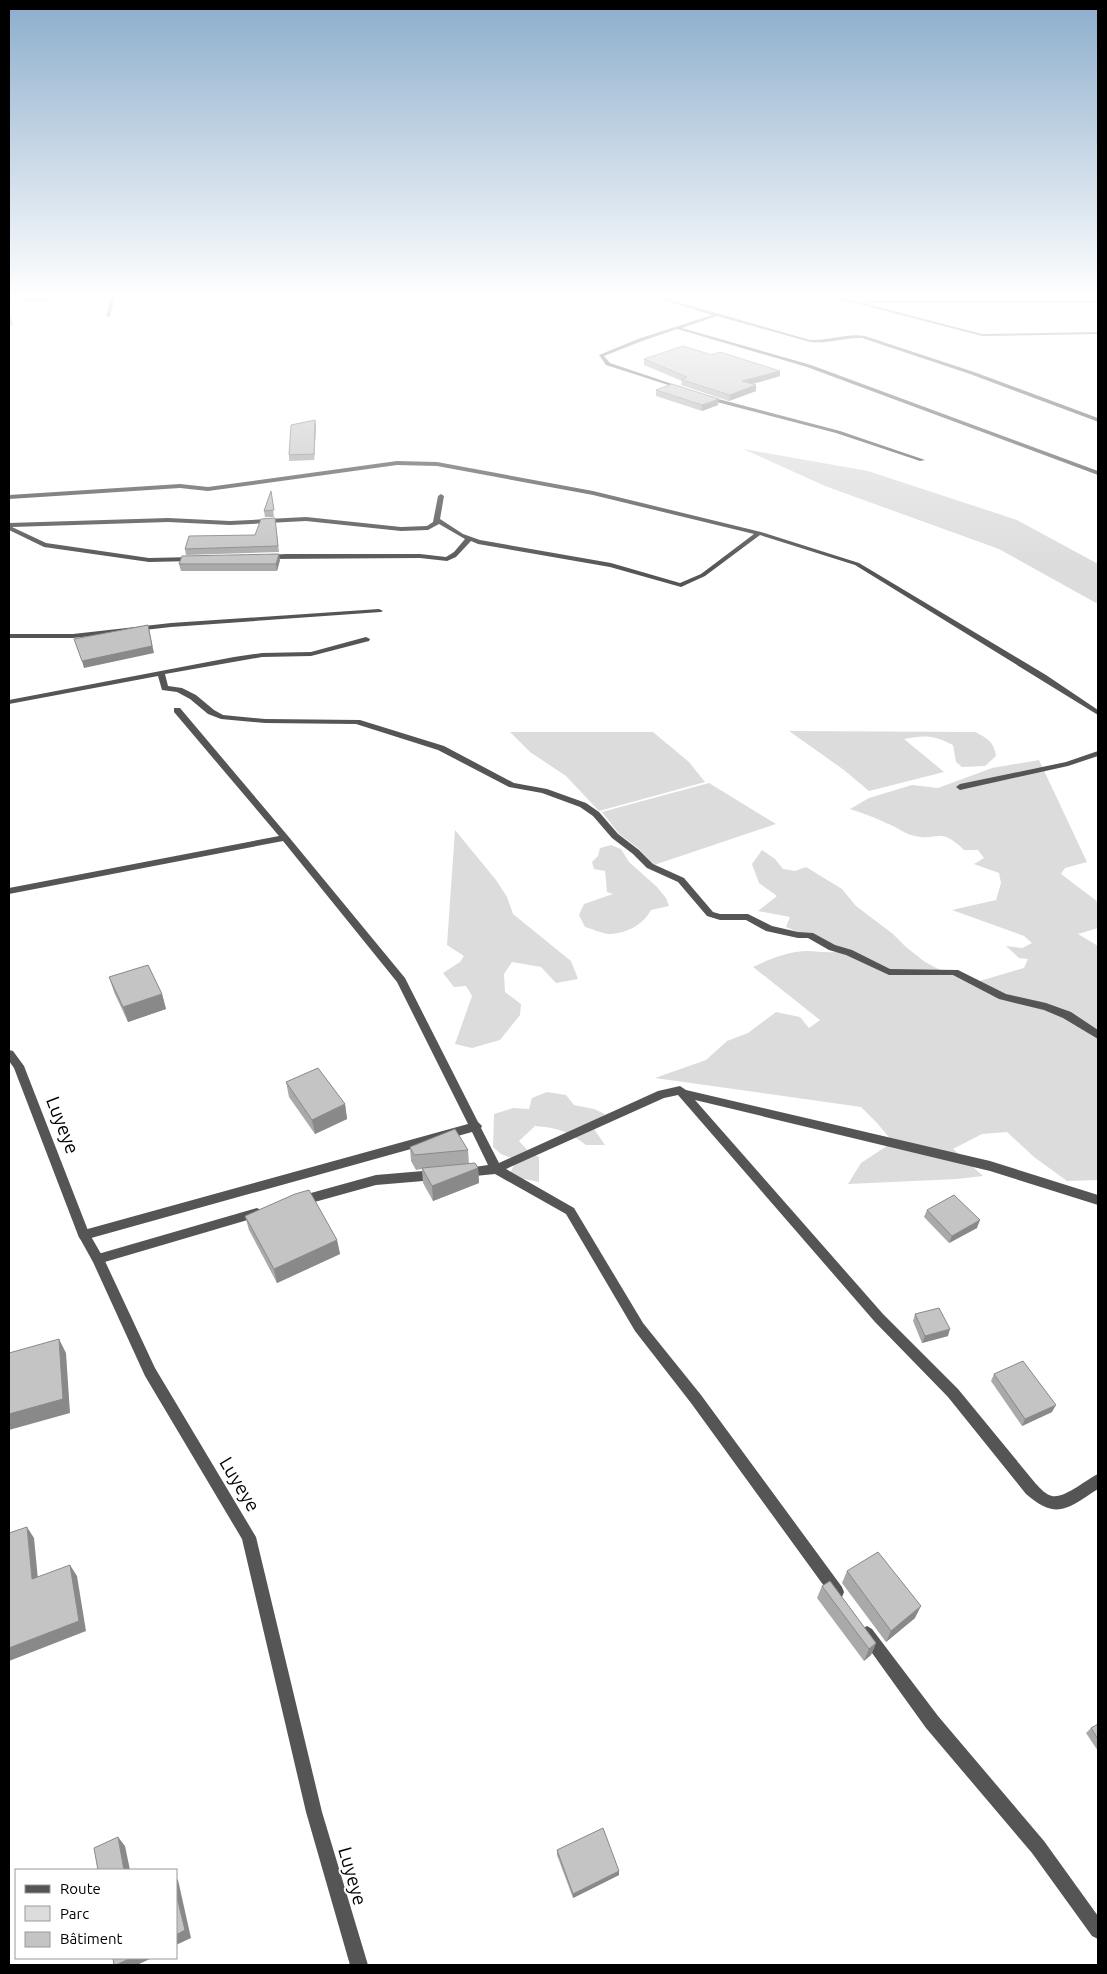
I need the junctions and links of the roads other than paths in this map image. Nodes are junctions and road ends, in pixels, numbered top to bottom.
1 (673, 386) edge
2 (864, 386) edge
3 (1007, 386) edge
4 (690, 392) edge
5 (698, 395) edge
6 (1098, 420) edge
7 (922, 460) dead end
8 (1098, 473) edge
9 (441, 496) dead end
10 (9, 497) edge
11 (436, 519) junction
12 (9, 526) edge
13 (758, 533) junction
14 (469, 539) junction
15 (261, 557) edge
16 (198, 559) edge
17 (378, 611) dead end
18 (9, 636) edge
19 (366, 639) dead end
20 (161, 674) junction
21 (9, 702) edge
22 (177, 710) dead end
23 (1098, 713) edge
24 (1098, 753) edge
25 (960, 787) dead end
26 (285, 838) junction
27 (9, 891) edge
28 (1098, 1035) edge
29 (9, 1054) edge
30 (683, 1093) junction
31 (476, 1126) junction
32 (496, 1169) junction
33 (1098, 1200) edge
34 (292, 1204) edge
35 (273, 1209) edge
36 (84, 1235) junction
37 (98, 1259) junction
38 (1098, 1481) edge
39 (845, 1602) edge
40 (862, 1626) edge
41 (1098, 1930) edge
42 (359, 1965) edge

1 - 4 street
2 - 8 street
3 - 6 street
5 - 7 street
9 - 11 street
10 - 13 street
11 - 12 street
11 - 14 street
12 - 16 street
13 - 14 street
13 - 23 street
14 - 15 street
17 - 18 street
19 - 20 street
20 - 21 street
20 - 28 street
22 - 26 street
24 - 25 street
26 - 27 street
26 - 31 street
29 - 36 street, Luyeye
30 - 32 street
30 - 33 street
30 - 38 street
31 - 32 street
31 - 36 street
32 - 34 street
32 - 39 street
35 - 37 street
36 - 37 street, Luyeye
37 - 42 street, Luyeye
40 - 41 street

